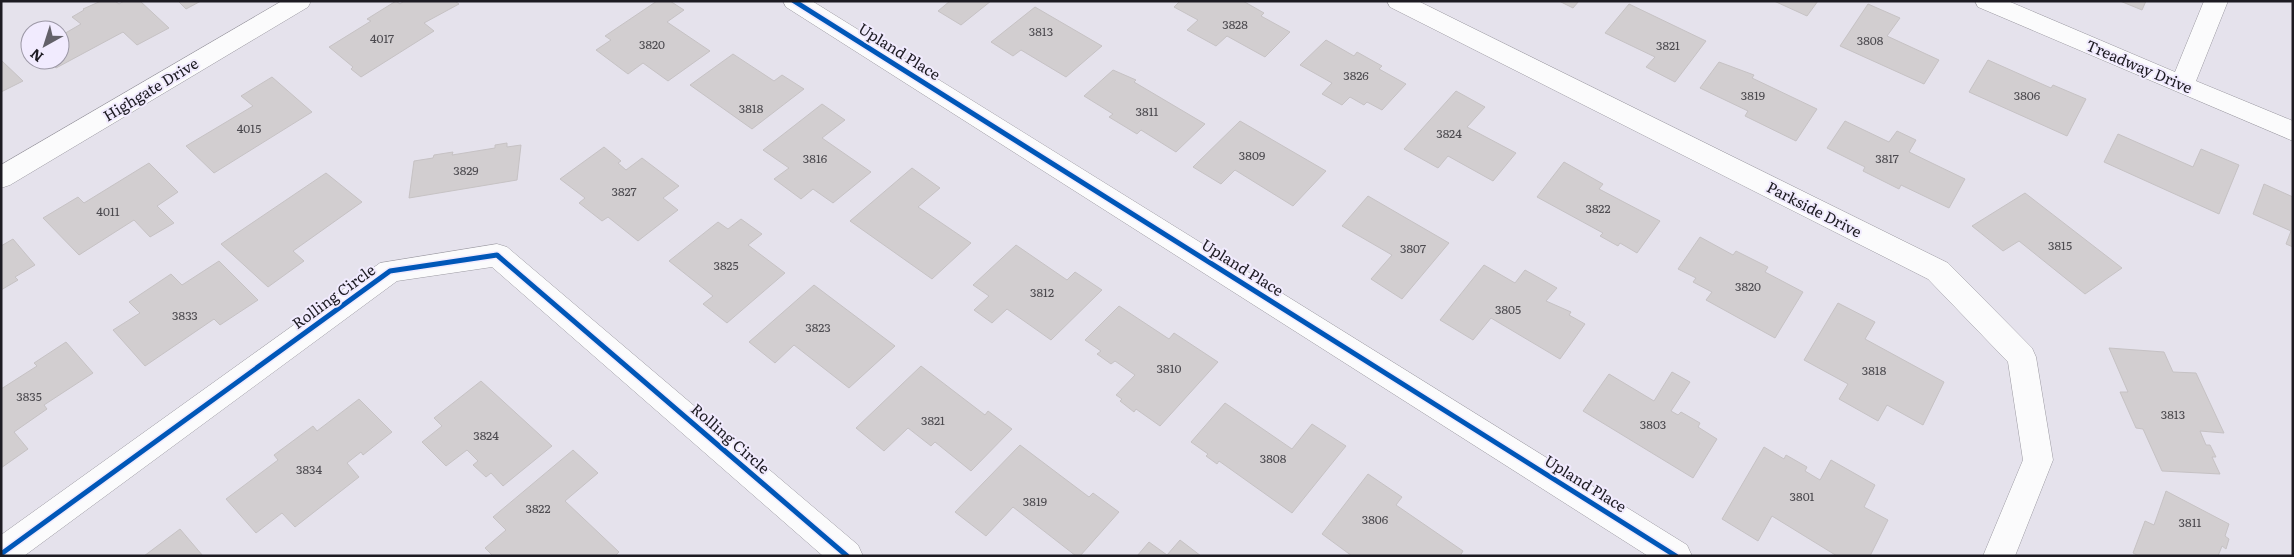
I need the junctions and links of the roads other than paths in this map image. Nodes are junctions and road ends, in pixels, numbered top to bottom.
1 (300, 1) edge
2 (794, 1) edge
3 (1398, 1) edge
4 (1986, 1) edge
5 (2216, 1) edge
6 (2182, 85) junction
7 (2293, 132) edge
8 (1, 178) edge
9 (1, 554) edge
10 (847, 556) edge
11 (1676, 556) edge
12 (1999, 556) edge

1 - 8 street, Highgate Drive
2 - 11 street, Upland Place
3 - 12 street, Parkside Drive
4 - 6 street, Treadway Drive
5 - 6 street
6 - 7 street, Treadway Drive
9 - 10 street, Rolling Circle

